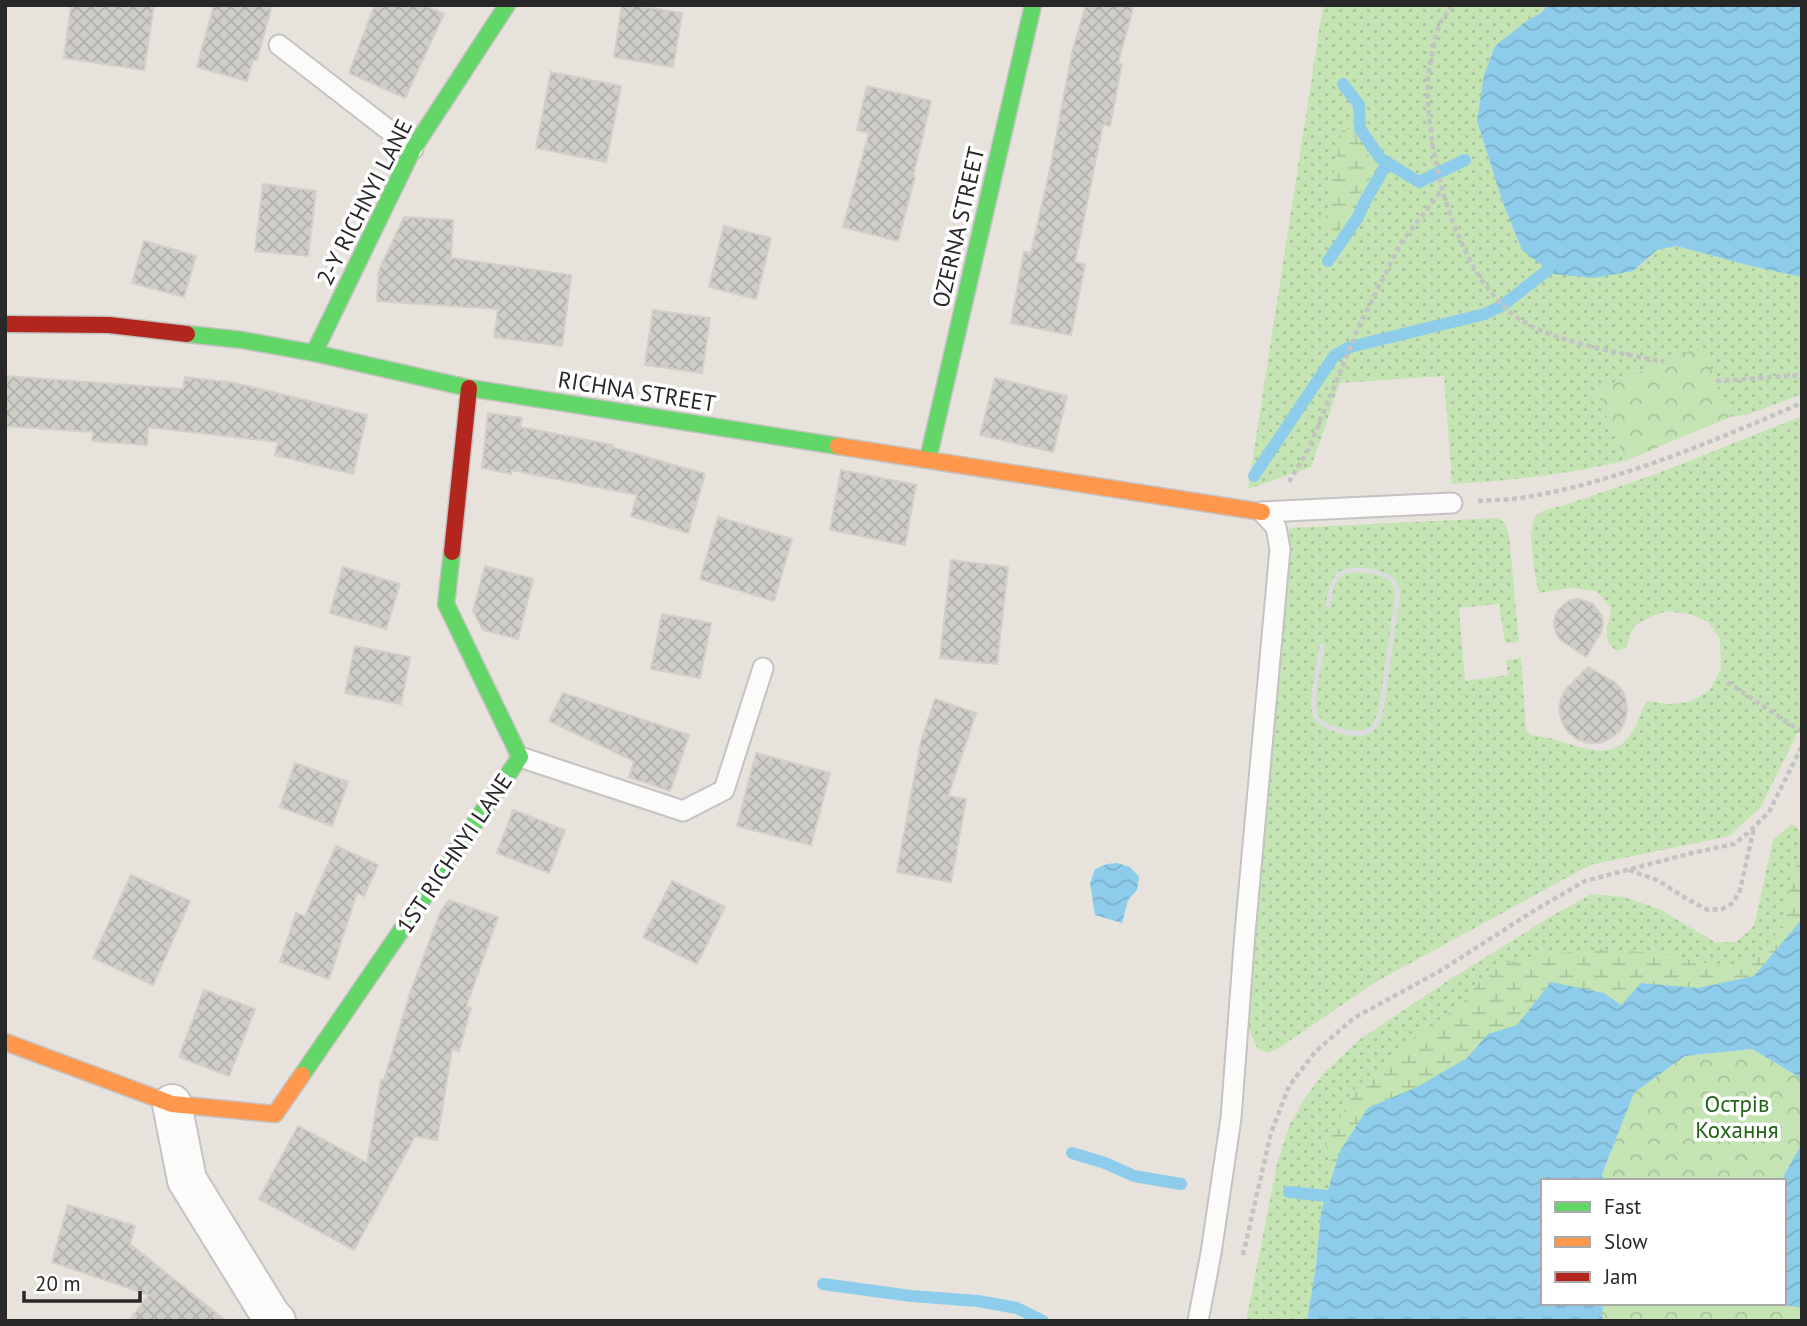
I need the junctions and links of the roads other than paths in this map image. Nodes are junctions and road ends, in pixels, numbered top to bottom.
1 (507, 5) edge
2 (1033, 5) edge
3 (279, 45) dead end
4 (413, 149) junction
5 (5, 324) edge
6 (314, 353) junction
7 (469, 388) junction
8 (928, 459) junction
9 (1452, 503) road end
10 (1267, 512) junction
11 (763, 668) dead end
12 (520, 757) junction
13 (5, 1042) edge
14 (173, 1104) junction
15 (276, 1321) edge
16 (1198, 1321) edge

1 - 4 street, 2-Y RICHNYI LANE
2 - 8 street, OZERNA STREET
3 - 4 lane
4 - 6 street, 2-Y RICHNYI LANE
5 - 6 street, RICHNA STREET
6 - 7 street, RICHNA STREET
7 - 8 street, RICHNA STREET
7 - 12 street, 1ST RICHNYI LANE
8 - 10 street, RICHNA STREET
9 - 10 lane
10 - 16 lane
11 - 12 lane
12 - 14 street, 1ST RICHNYI LANE
13 - 14 street, 1ST RICHNYI LANE
14 - 15 street

